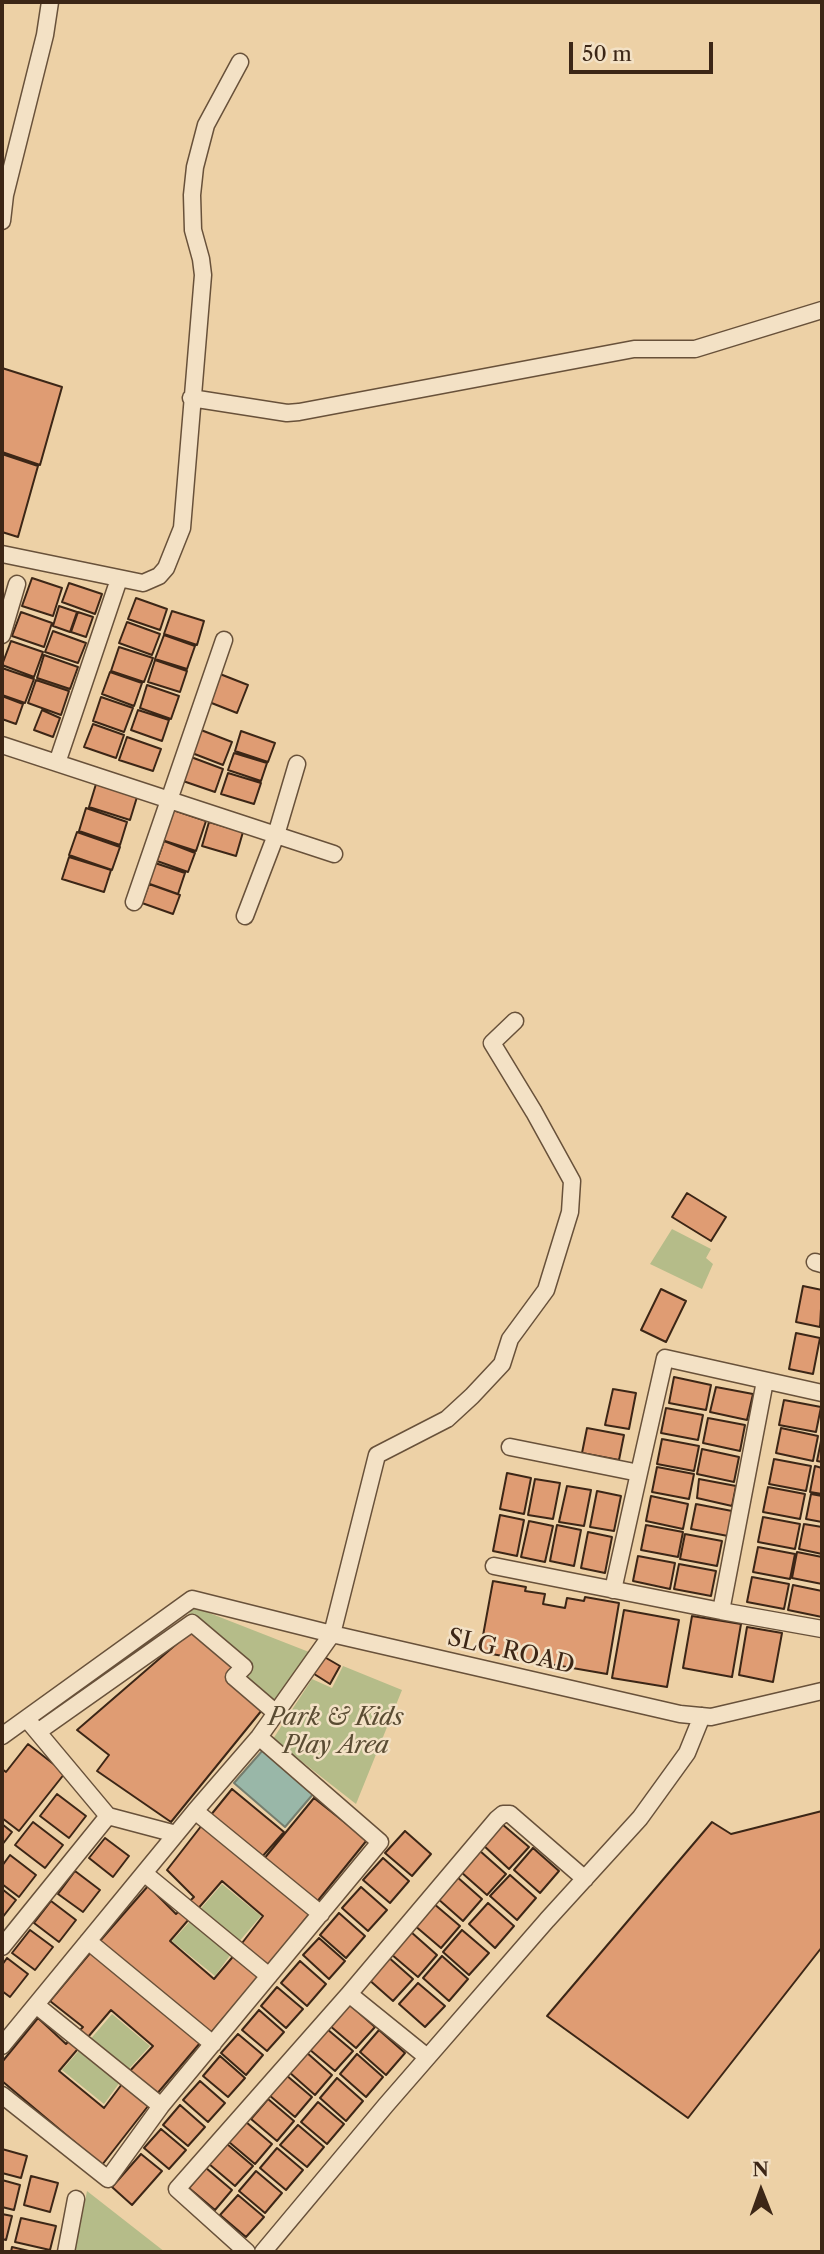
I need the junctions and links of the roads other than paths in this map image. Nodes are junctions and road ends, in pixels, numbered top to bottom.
1 (50, 2) edge
2 (240, 62) dead end
3 (2, 221) edge
4 (822, 310) edge
5 (191, 398) junction
6 (2, 554) edge
7 (119, 579) junction
8 (17, 584) dead end
9 (2, 635) edge
10 (224, 640) dead end
11 (2, 745) edge
12 (57, 763) junction
13 (297, 764) dead end
14 (170, 800) junction
15 (276, 835) junction
16 (334, 854) dead end
17 (134, 902) dead end
18 (245, 916) dead end
19 (515, 1021) dead end
20 (765, 1381) junction
21 (822, 1393) edge
22 (510, 1447) dead end
23 (639, 1473) junction
24 (494, 1566) dead end
25 (613, 1590) junction
26 (721, 1611) junction
27 (822, 1629) edge
28 (332, 1634) junction
29 (822, 1691) edge
30 (276, 1713) junction
31 (702, 1716) junction
32 (26, 1719) junction
33 (39, 1731) junction
34 (2, 1736) edge
35 (259, 1737) junction
36 (195, 1811) junction
37 (108, 1816) junction
38 (176, 1834) junction
39 (144, 1873) junction
40 (585, 1879) junction
41 (321, 1914) junction
42 (88, 1941) junction
43 (2, 1947) edge
44 (269, 1976) junction
45 (349, 1994) junction
46 (36, 2005) junction
47 (212, 2044) junction
48 (2, 2046) edge
49 (427, 2057) junction
50 (2, 2095) edge
51 (161, 2106) junction
52 (76, 2199) dead end
53 (66, 2252) edge
54 (247, 2252) edge
55 (263, 2252) edge

1 - 3 street
2 - 5 street
4 - 5 street
5 - 7 street
6 - 7 street
7 - 12 street
8 - 9 street
10 - 14 street
11 - 12 street
12 - 14 street
13 - 15 street
14 - 15 street
14 - 17 street
15 - 16 street
15 - 18 street
19 - 28 street
20 - 21 street
20 - 23 street
20 - 26 street
22 - 23 street
23 - 25 street
24 - 25 street
25 - 26 street
26 - 27 street
28 - 30 street
28 - 31 street, SLG ROAD
28 - 32 street, SLG ROAD
29 - 31 street, SLG ROAD
30 - 33 street
30 - 35 street
31 - 40 street
32 - 33 street
32 - 34 street
33 - 37 street
35 - 36 street
35 - 41 street
36 - 38 street
36 - 41 street
37 - 38 street
37 - 43 street
38 - 39 street
39 - 42 street
39 - 44 street
40 - 45 street
40 - 49 street
41 - 44 street
42 - 46 street
42 - 47 street
44 - 47 street
45 - 49 street
45 - 54 street
46 - 48 street
46 - 51 street
47 - 51 street
49 - 55 street
50 - 51 street
52 - 53 street

